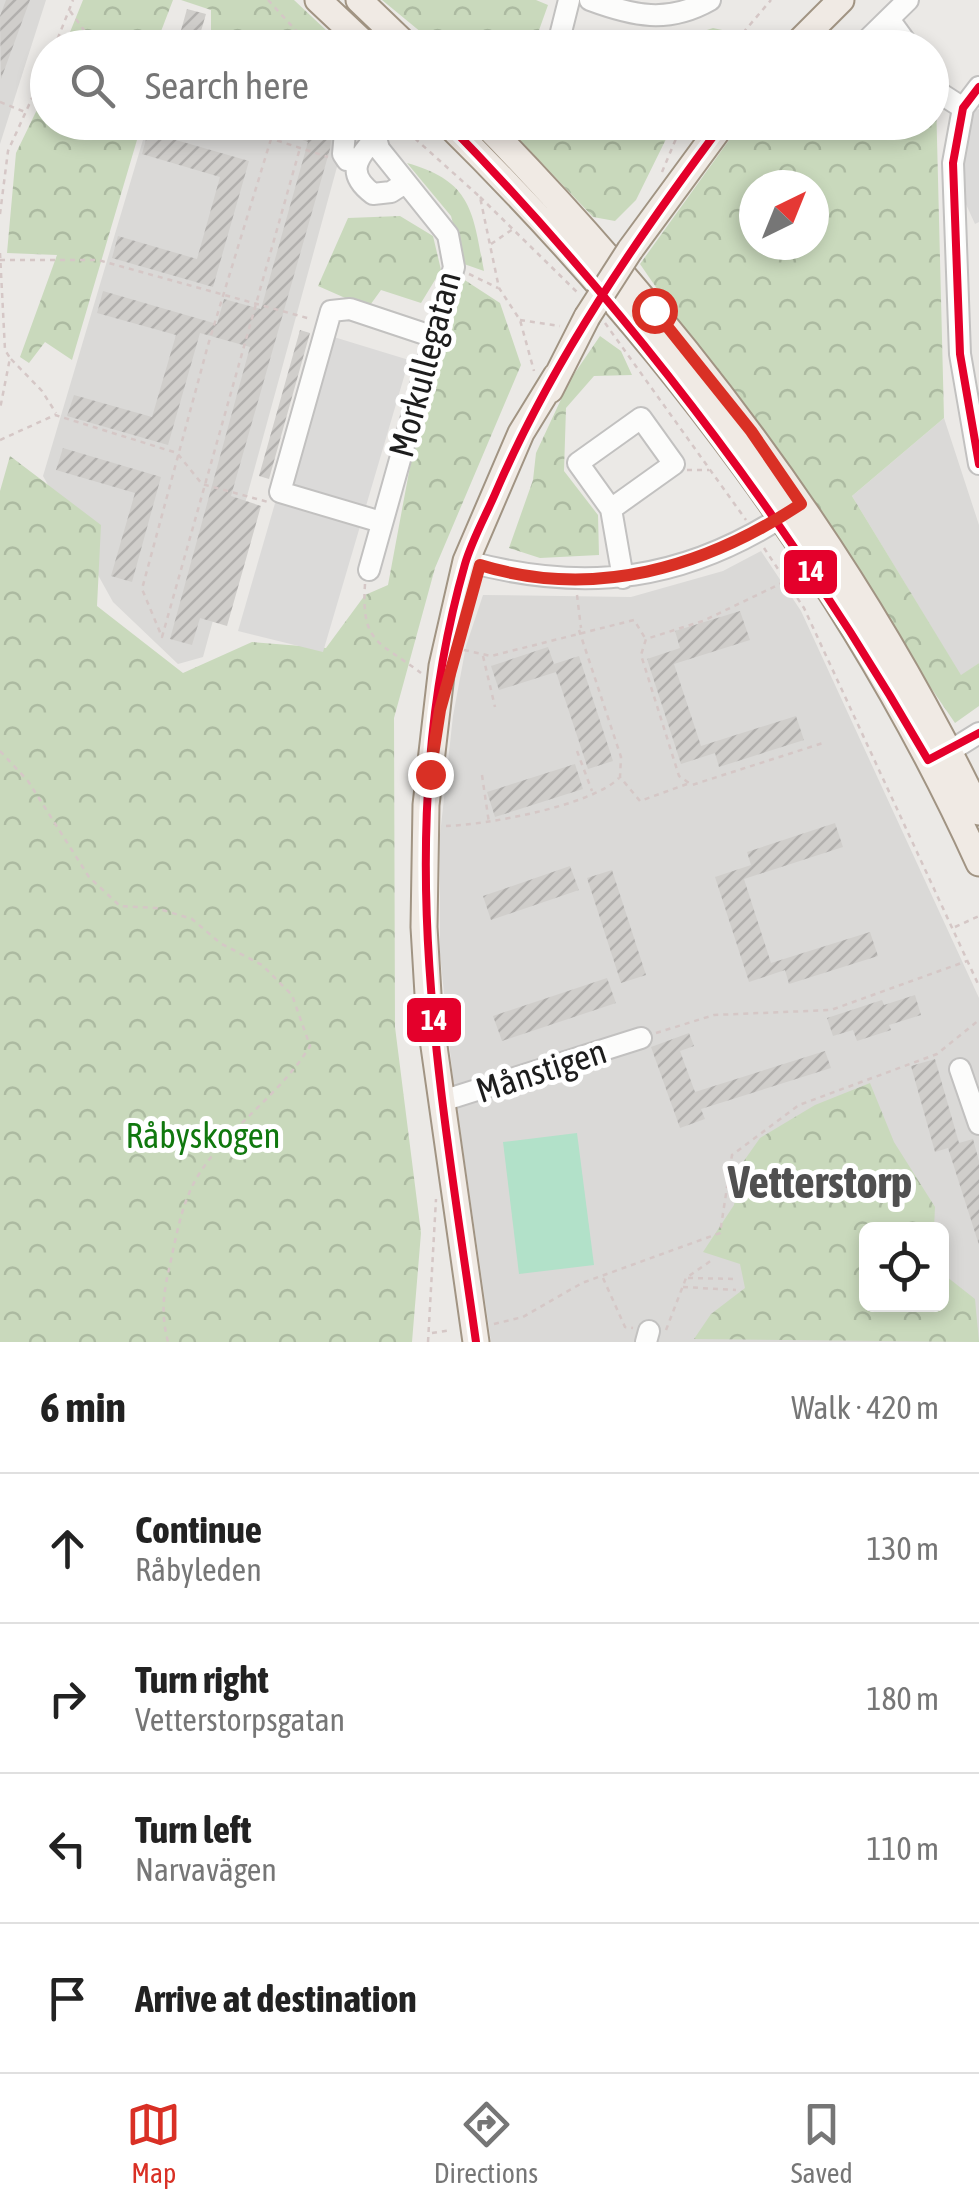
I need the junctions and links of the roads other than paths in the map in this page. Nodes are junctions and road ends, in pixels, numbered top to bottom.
1 (318, 0) edge
2 (359, 0) edge
3 (569, 0) edge
4 (590, 0) edge
5 (710, 0) edge
6 (840, 0) edge
7 (908, 0) edge
8 (889, 19) junction
9 (350, 30) edge
10 (390, 30) edge
11 (562, 30) edge
12 (810, 30) edge
13 (878, 30) edge
14 (897, 30) edge
15 (979, 87) edge
16 (949, 99) edge
17 (963, 108) junction
18 (344, 140) edge
19 (370, 140) edge
20 (382, 140) edge
21 (463, 140) edge
22 (498, 140) edge
23 (711, 140) edge
24 (352, 159) junction
25 (406, 183) junction
26 (434, 337) junction
27 (979, 464) edge
28 (801, 504) junction
29 (611, 509) junction
30 (778, 519) junction
31 (381, 522) junction
32 (473, 563) junction
33 (369, 570) road end
34 (623, 578) junction
35 (440, 710) junction
36 (979, 733) edge
37 (939, 756) junction
38 (979, 812) edge
39 (979, 863) edge
40 (641, 1038) road end
41 (960, 1068) dead end
42 (442, 1102) junction
43 (979, 1124) edge
44 (484, 1333) edge

1 - 9 main road
2 - 10 main road
3 - 11 street
4 - 5 street
6 - 12 main road
7 - 8 street
8 - 13 street
8 - 14 street
15 - 17 street
16 - 17 street
17 - 27 street
18 - 24 street
19 - 24 street
20 - 25 street, Morkullegatan
21 - 30 main road
22 - 28 main road
23 - 32 main road, bridge
24 - 25 street
25 - 26 street, Morkullegatan
26 - 31 street, Morkullegatan
26 - 31 street
28 - 30 street
28 - 37 main road
29 - 29 street
29 - 34 street
30 - 34 street
30 - 37 main road
31 - 33 street, Morkullegatan
32 - 34 street
32 - 35 main road
32 - 35 main road
35 - 42 main road
36 - 37 street
37 - 38 main road
37 - 39 main road
40 - 42 street, Månstigen
41 - 43 street
42 - 44 main road

